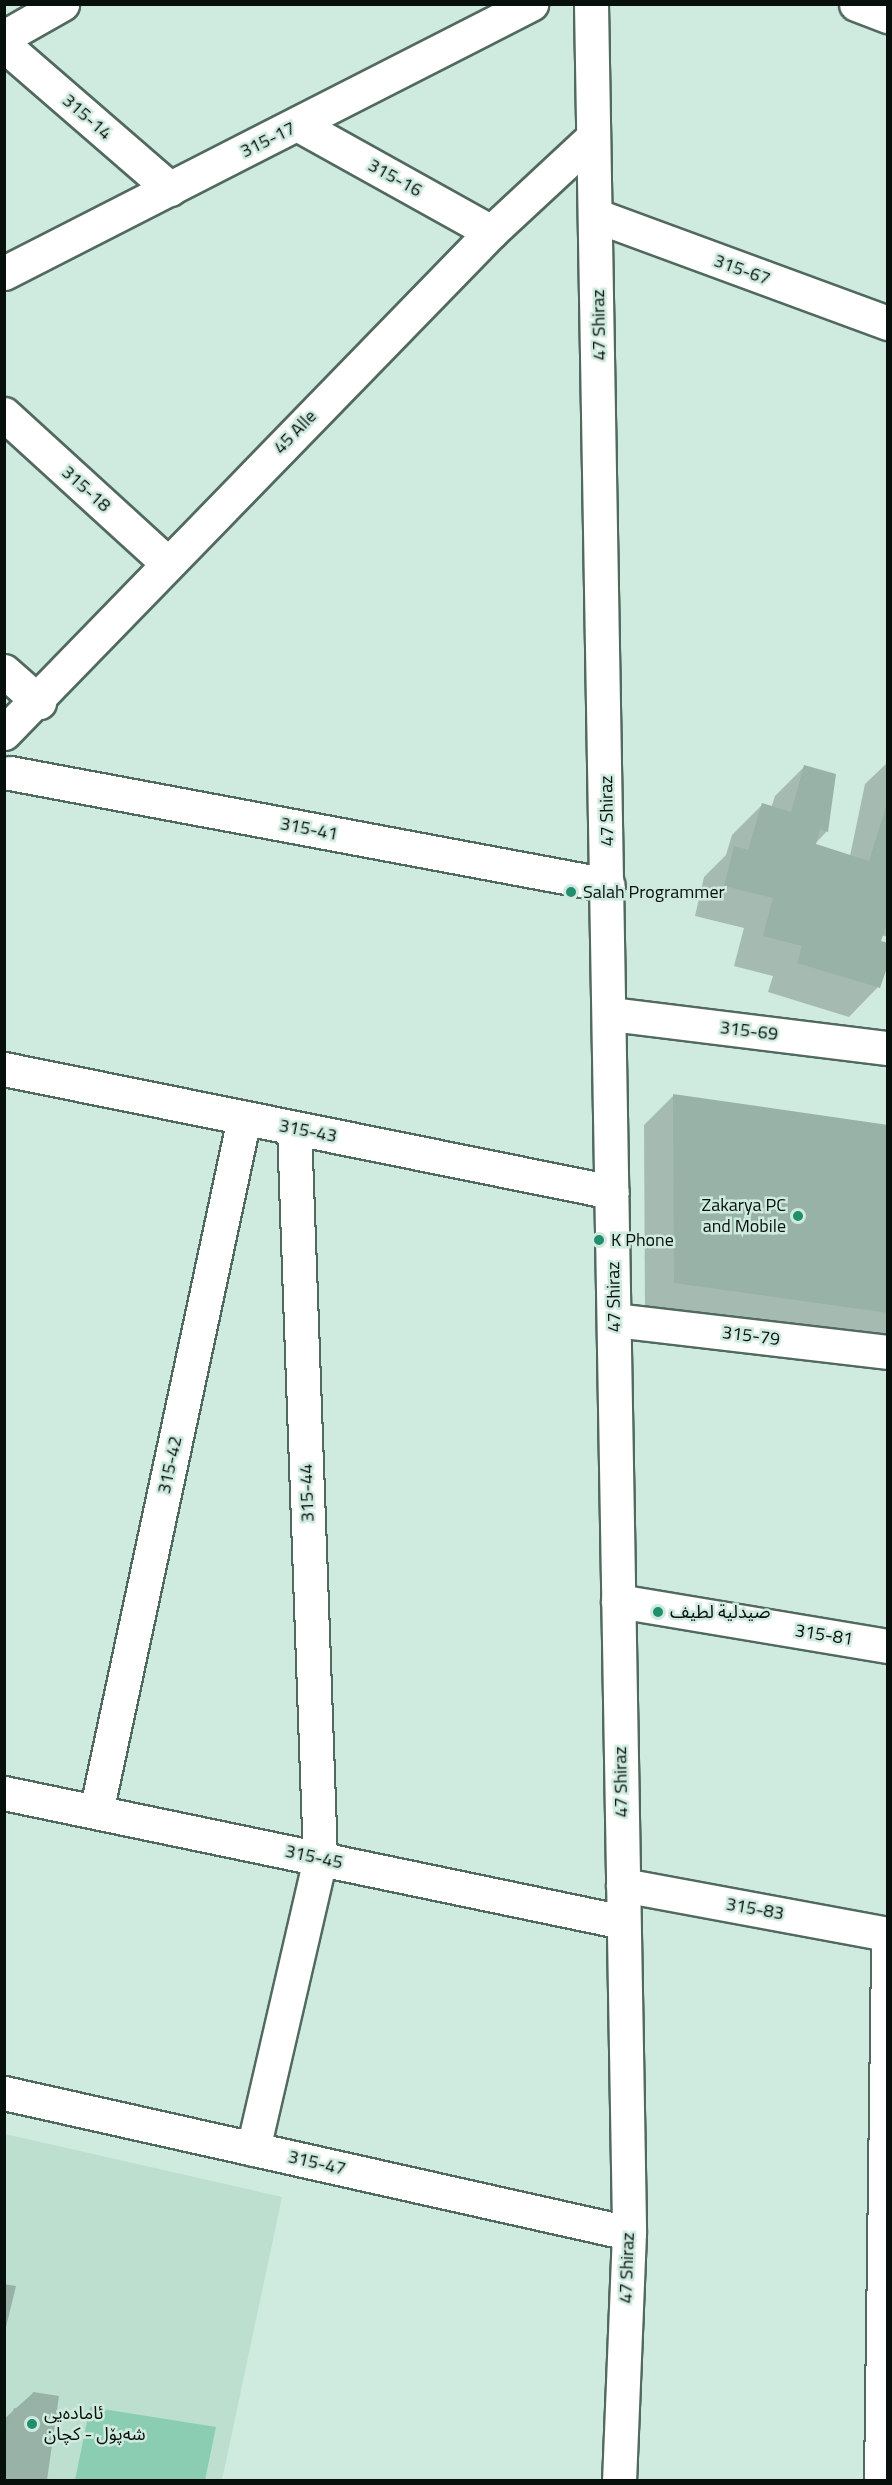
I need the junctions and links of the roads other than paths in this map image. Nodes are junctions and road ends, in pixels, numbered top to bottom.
1 (62, 4) edge
2 (531, 4) edge
3 (591, 4) edge
4 (856, 4) edge
5 (888, 16) edge
6 (4, 37) edge
7 (4, 45) edge
8 (299, 125) junction
9 (592, 138) junction
10 (170, 189) junction
11 (597, 216) junction
12 (490, 232) junction
13 (4, 273) edge
14 (888, 323) edge
15 (4, 414) edge
16 (168, 563) junction
17 (4, 671) edge
18 (21, 718) edge
19 (7, 785) edge
20 (608, 885) junction
21 (610, 1014) junction
22 (888, 1048) edge
23 (4, 1069) edge
24 (244, 1118) junction
25 (294, 1128) junction
26 (612, 1192) junction
27 (615, 1320) junction
28 (888, 1352) edge
29 (618, 1600) junction
30 (888, 1646) edge
31 (4, 1793) edge
32 (96, 1812) junction
33 (320, 1858) junction
34 (623, 1885) junction
35 (624, 1922) junction
36 (888, 1934) edge
37 (888, 1949) edge
38 (4, 2093) edge
39 (254, 2149) junction
40 (629, 2233) junction
41 (619, 2481) edge
42 (881, 2481) edge

1 - 6 street
2 - 8 street, 315-17
3 - 9 street, 47 Shiraz
4 - 5 street
7 - 10 street, 315-14
8 - 10 street, 315-17
8 - 12 street, 315-16
9 - 11 street, 47 Shiraz
9 - 12 street, 45 Alle
10 - 13 street, 315-17
11 - 14 street, 315-67
11 - 20 street, 47 Shiraz
12 - 16 street, 45 Alle
15 - 16 street, 315-18
16 - 18 street, 45 Alle
17 - 18 street
18 - 19 street
19 - 20 street, 315-41
20 - 21 street, 47 Shiraz
21 - 22 street, 315-69
21 - 26 street, 47 Shiraz
23 - 24 street, 315-43
24 - 25 street, 315-43
24 - 32 street, 315-42
25 - 26 street, 315-43
25 - 33 street, 315-44
26 - 27 street, 47 Shiraz
27 - 28 street, 315-79
27 - 29 street, 47 Shiraz
29 - 30 street, 315-81
29 - 34 street, 47 Shiraz
31 - 32 street, 315-45
32 - 33 street, 315-45
33 - 35 street, 315-45
33 - 39 street, 315-44
34 - 35 street, 47 Shiraz
34 - 36 street, 315-83
35 - 40 street, 47 Shiraz
37 - 42 street
38 - 39 street, 315-47
39 - 40 street, 315-47
40 - 41 street, 47 Shiraz

